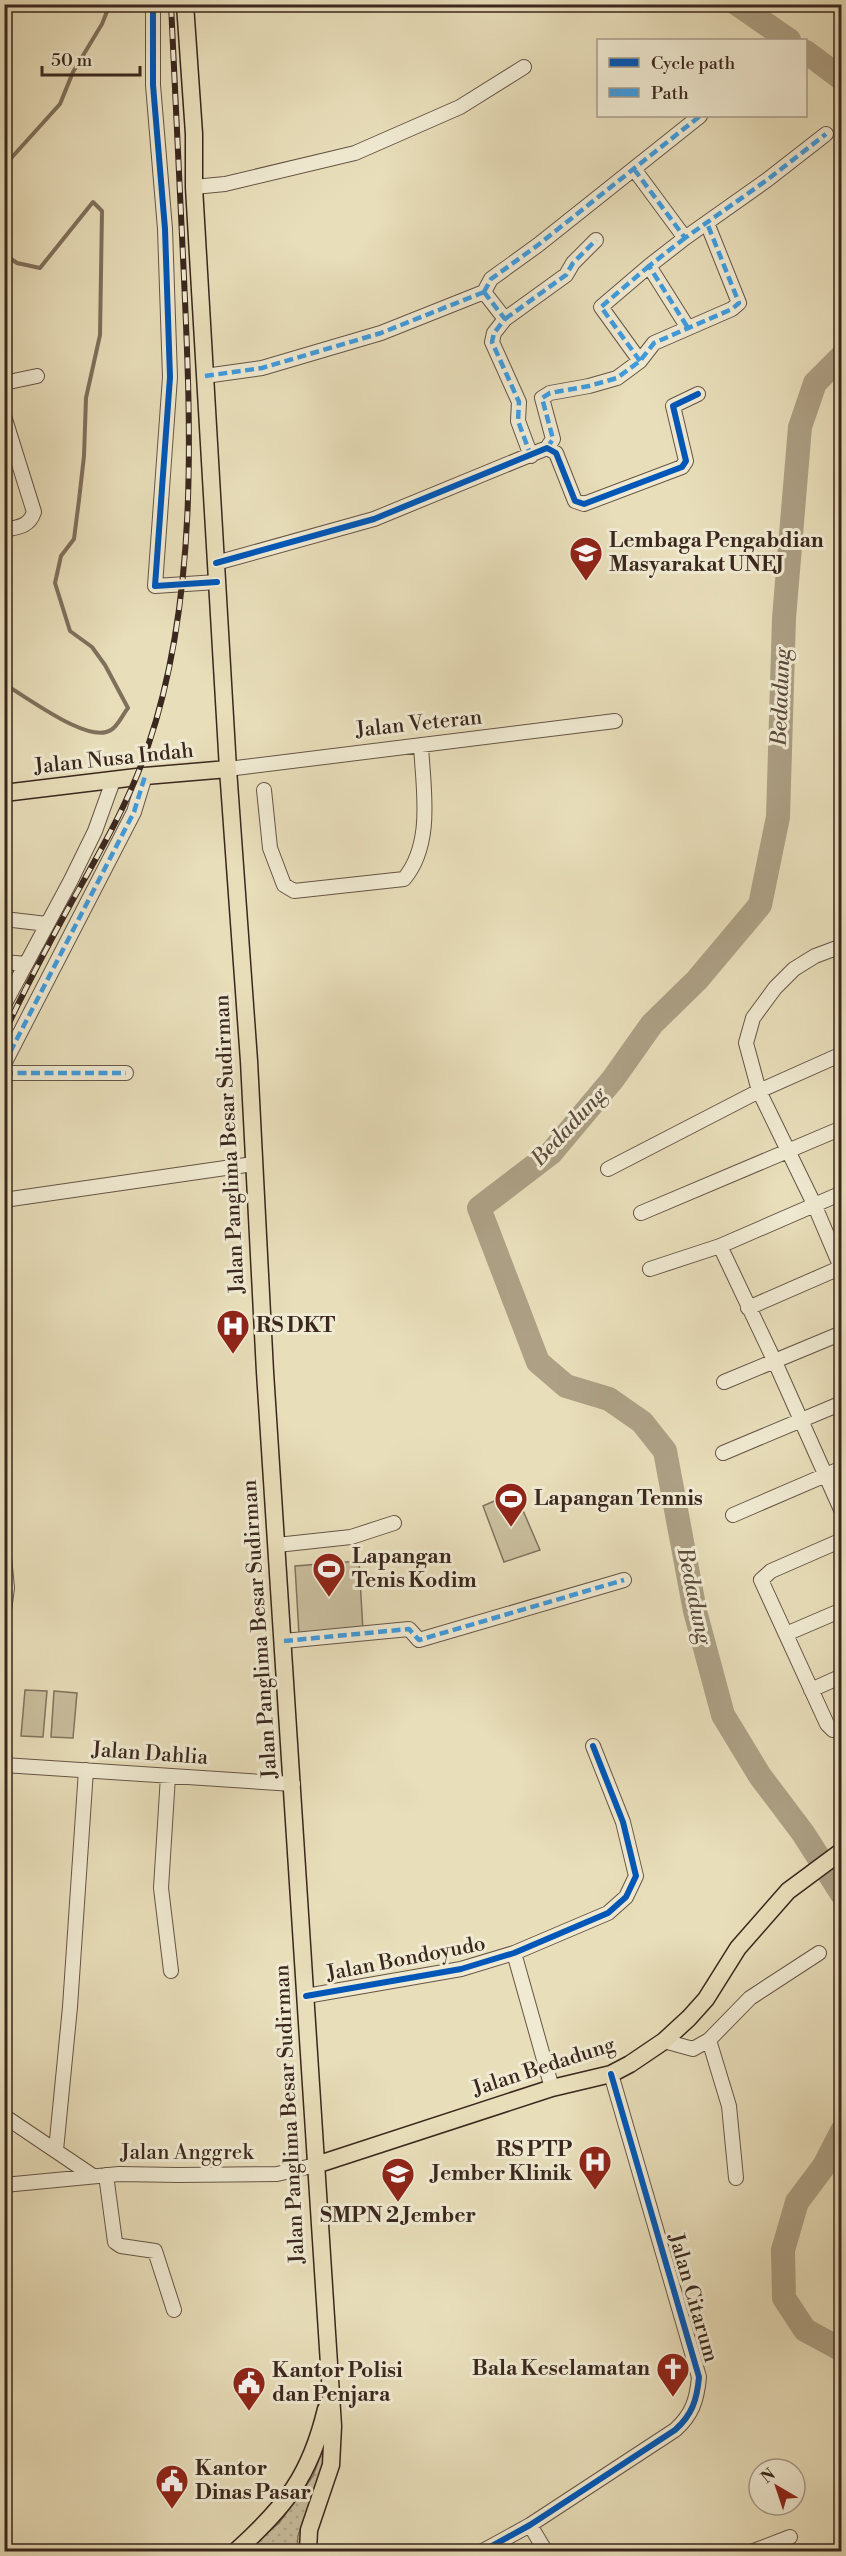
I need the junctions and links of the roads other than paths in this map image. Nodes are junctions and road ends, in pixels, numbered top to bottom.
1 (153, 4) edge
2 (185, 4) edge
3 (524, 67) dead end
4 (699, 117) edge
5 (826, 134) dead end
6 (634, 169) junction
7 (194, 187) junction
8 (707, 223) junction
9 (685, 238) junction
10 (596, 240) dead end
11 (649, 266) junction
12 (483, 292) junction
13 (505, 319) junction
14 (688, 328) junction
15 (640, 361) junction
16 (37, 376) dead end
17 (205, 376) junction
18 (4, 383) edge
19 (698, 394) dead end
20 (4, 416) edge
21 (547, 448) junction
22 (531, 456) junction
23 (4, 530) edge
24 (216, 563) junction
25 (217, 582) junction
26 (615, 721) dead end
27 (421, 745) junction
28 (228, 769) junction
29 (145, 776) junction
30 (113, 781) junction
31 (264, 790) dead end
32 (4, 794) edge
33 (4, 920) edge
34 (47, 924) junction
35 (842, 946) edge
36 (4, 962) edge
37 (26, 964) junction
38 (4, 1005) edge
39 (842, 1054) edge
40 (4, 1064) edge
41 (4, 1073) edge
42 (126, 1073) dead end
43 (759, 1091) junction
44 (842, 1128) edge
45 (787, 1152) junction
46 (253, 1164) junction
47 (608, 1169) dead end
48 (842, 1193) edge
49 (4, 1200) edge
50 (814, 1204) junction
51 (641, 1213) dead end
52 (720, 1246) junction
53 (841, 1268) edge
54 (650, 1269) dead end
55 (748, 1308) junction
56 (842, 1333) edge
57 (775, 1362) junction
58 (724, 1382) dead end
59 (842, 1403) edge
60 (801, 1421) junction
61 (723, 1453) dead end
62 (842, 1468) edge
63 (825, 1475) junction
64 (842, 1512) edge
65 (733, 1515) dead end
66 (394, 1523) dead end
67 (842, 1540) edge
68 (277, 1545) junction
69 (4, 1557) edge
70 (624, 1580) dead end
71 (4, 1610) edge
72 (842, 1610) edge
73 (786, 1634) junction
74 (284, 1641) junction
75 (842, 1676) edge
76 (811, 1690) junction
77 (842, 1728) edge
78 (593, 1746) dead end
79 (4, 1765) edge
80 (86, 1770) junction
81 (168, 1776) junction
82 (293, 1784) junction
83 (842, 1851) edge
84 (514, 1953) junction
85 (819, 1953) dead end
86 (171, 1971) dead end
87 (306, 1996) junction
88 (709, 2040) junction
89 (664, 2042) junction
90 (611, 2074) junction
91 (552, 2088) junction
92 (4, 2116) edge
93 (56, 2150) junction
94 (316, 2164) junction
95 (99, 2176) junction
96 (736, 2178) dead end
97 (4, 2185) edge
98 (174, 2310) dead end
99 (330, 2389) junction
100 (530, 2525) junction
101 (790, 2537) dead end
102 (235, 2552) edge
103 (308, 2552) edge
104 (481, 2552) edge
105 (546, 2552) edge
106 (751, 2552) edge

1 - 25 street
2 - 7 main road, Jalan Panglima Besar Sudirman
3 - 7 street
4 - 6 street
5 - 8 street
6 - 9 street
6 - 12 street
7 - 17 main road, Jalan Panglima Besar Sudirman
8 - 9 street
8 - 14 street
9 - 11 street
10 - 13 street
11 - 14 street
11 - 15 street
12 - 13 street
12 - 17 street
13 - 22 street
14 - 15 street
15 - 21 street
16 - 18 street
17 - 24 main road, Jalan Panglima Besar Sudirman
19 - 21 street
20 - 23 street
21 - 22 street
22 - 24 street
24 - 25 main road, Jalan Panglima Besar Sudirman
25 - 28 main road, Jalan Panglima Besar Sudirman
26 - 27 street, Jalan Veteran
27 - 28 street, Jalan Veteran
27 - 31 street
28 - 29 main road, Jalan Nusa Indah
28 - 46 main road, Jalan Panglima Besar Sudirman
29 - 30 main road, Jalan Nusa Indah
29 - 40 street
30 - 32 main road, Jalan Nusa Indah
30 - 34 street
33 - 34 street
34 - 37 street
35 - 43 street
36 - 37 street
37 - 38 street
39 - 43 street
41 - 42 street
43 - 45 street
43 - 47 street
44 - 45 street
45 - 50 street
45 - 51 street
46 - 49 street
46 - 68 main road, Jalan Panglima Besar Sudirman
48 - 50 street
50 - 52 street
50 - 53 street
52 - 54 street
52 - 55 street
53 - 55 street
55 - 57 street
56 - 57 street
57 - 58 street
57 - 60 street
59 - 60 street
60 - 61 street
60 - 63 street
62 - 63 street
63 - 64 street
63 - 65 street
66 - 68 street
67 - 73 street
68 - 74 main road, Jalan Panglima Besar Sudirman
69 - 71 street
70 - 74 street
72 - 73 street
73 - 76 street
74 - 82 main road, Jalan Panglima Besar Sudirman
75 - 76 street
76 - 77 street
78 - 84 street, Jalan Bondoyudo
79 - 80 street, Jalan Dahlia
80 - 81 street, Jalan Dahlia
80 - 93 street
81 - 82 street, Jalan Dahlia
81 - 86 street
82 - 87 main road, Jalan Panglima Besar Sudirman
83 - 89 main road, Jalan Bedadung
84 - 87 street, Jalan Bondoyudo
84 - 91 street
85 - 88 street
87 - 94 main road, Jalan Panglima Besar Sudirman
88 - 89 street
88 - 96 street
89 - 90 main road, Jalan Bedadung
90 - 91 main road, Jalan Bedadung
90 - 100 street, Jalan Citarum
91 - 94 main road, Jalan Bedadung
92 - 93 street, Jalan Anggrek
93 - 95 street, Jalan Anggrek
94 - 95 street, Jalan Anggrek
94 - 99 main road, Jalan Panglima Besar Sudirman
95 - 97 street, Jalan Anggrek
95 - 98 street
99 - 102 main road, Jalan Panglima Besar Sudirman
99 - 103 main road, Jalan Panglima Besar Sudirman
100 - 104 street, Jalan Citarum
100 - 105 street
101 - 106 street

